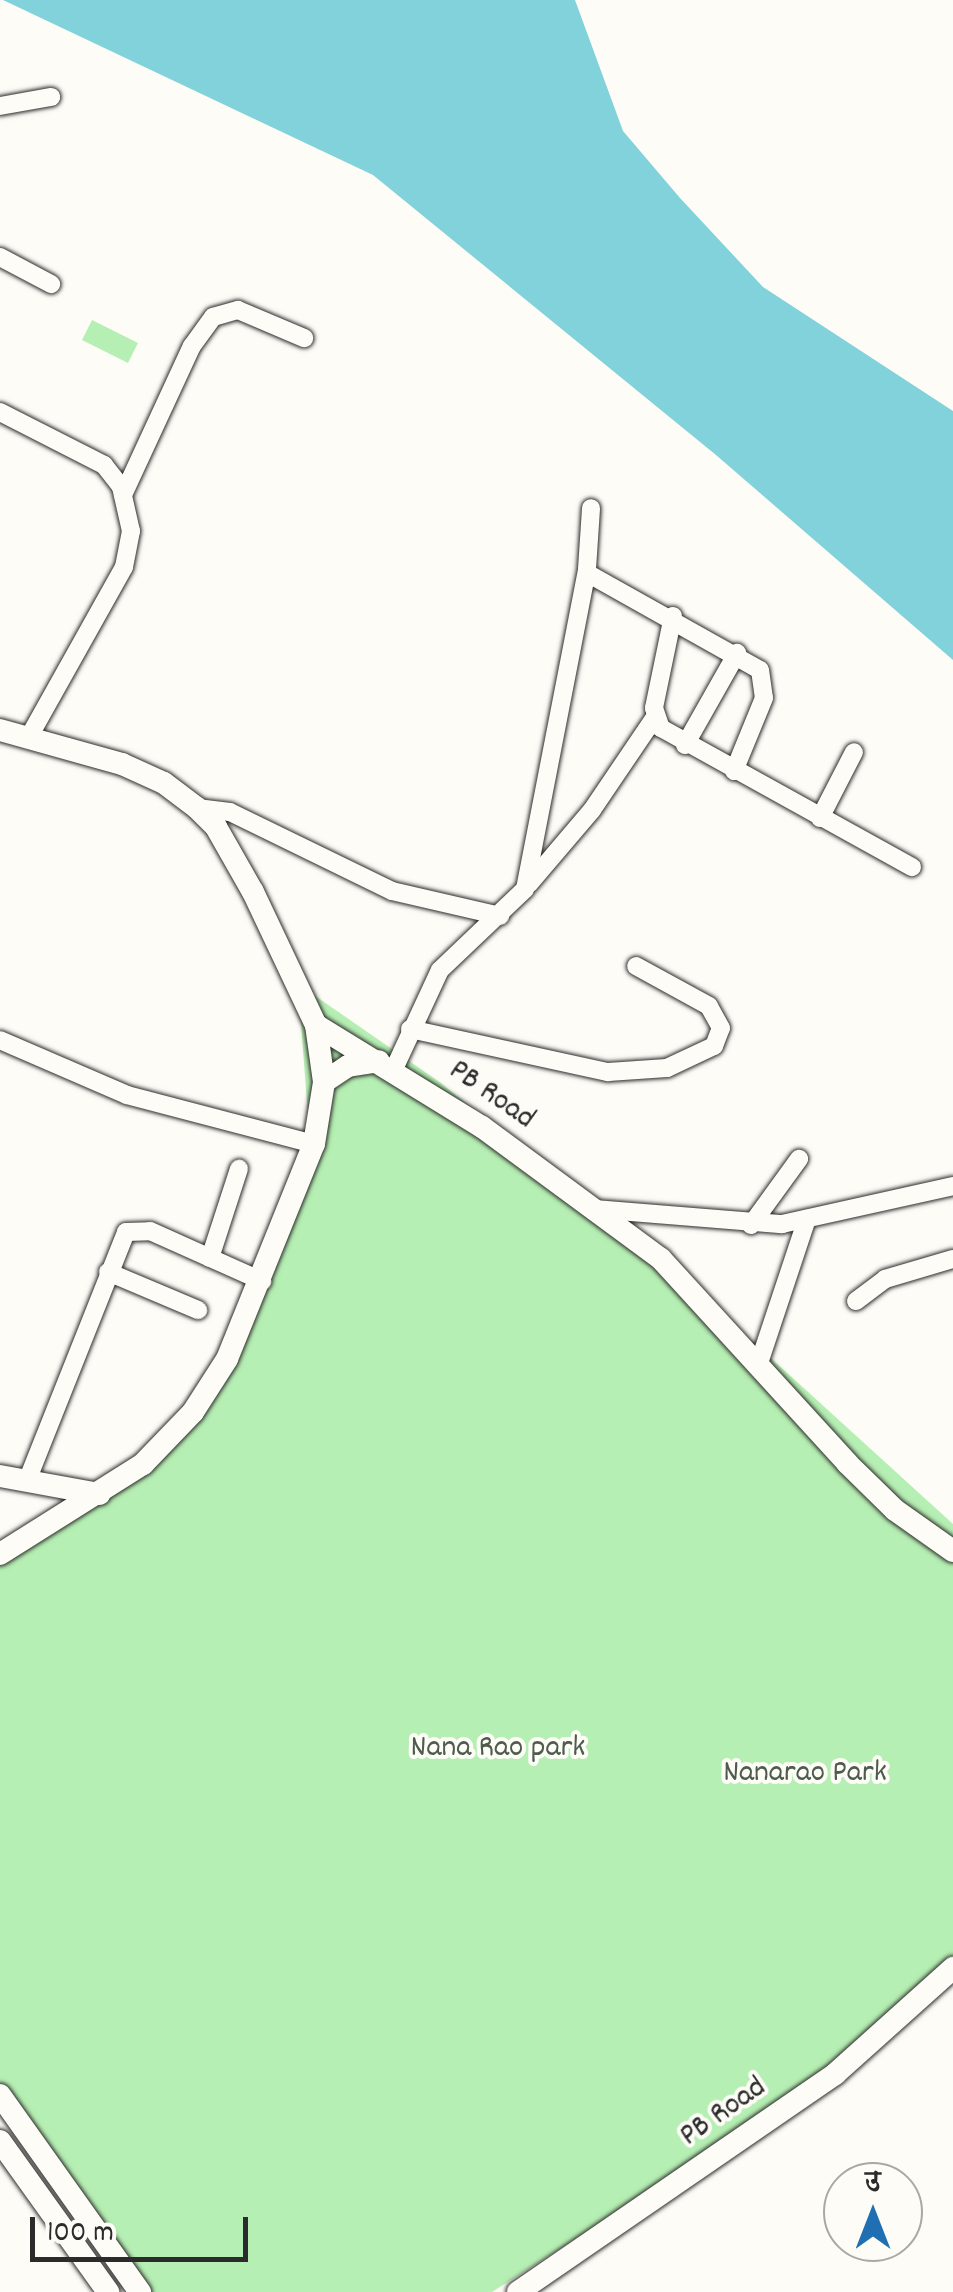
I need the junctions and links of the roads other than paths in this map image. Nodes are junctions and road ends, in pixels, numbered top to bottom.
1 (51, 97) dead end
2 (0, 106) edge
3 (0, 257) edge
4 (51, 284) dead end
5 (304, 338) dead end
6 (0, 412) edge
7 (123, 496) junction
8 (590, 508) dead end
9 (587, 573) junction
10 (674, 616) junction
11 (737, 653) junction
12 (656, 717) junction
13 (0, 730) edge
14 (28, 737) junction
15 (684, 745) junction
16 (854, 752) dead end
17 (734, 771) junction
18 (197, 808) junction
19 (820, 818) junction
20 (912, 867) dead end
21 (525, 888) junction
22 (500, 916) junction
23 (636, 966) dead end
24 (316, 1025) junction
25 (410, 1029) junction
26 (0, 1040) edge
27 (387, 1065) junction
28 (324, 1082) junction
29 (314, 1144) junction
30 (799, 1159) dead end
31 (238, 1169) dead end
32 (953, 1186) edge
33 (588, 1209) junction
34 (807, 1218) junction
35 (751, 1225) junction
36 (210, 1258) junction
37 (953, 1260) edge
38 (108, 1272) junction
39 (262, 1281) junction
40 (856, 1300) dead end
41 (198, 1310) dead end
42 (758, 1366) junction
43 (0, 1476) edge
44 (27, 1481) junction
45 (100, 1494) junction
46 (953, 1551) edge
47 (0, 1554) edge
48 (953, 1968) edge
49 (0, 2095) edge
50 (0, 2141) edge
51 (545, 2283) edge
52 (108, 2292) edge
53 (140, 2292) edge
54 (518, 2292) edge

1 - 2 street
3 - 4 street
5 - 7 street
6 - 7 street
7 - 14 street
8 - 9 street
9 - 10 street
9 - 21 street
10 - 11 street
10 - 12 street
11 - 15 street
11 - 17 street
12 - 15 street
12 - 21 street
13 - 14 street
14 - 18 street
15 - 17 street
16 - 19 street
17 - 19 street
18 - 22 street
18 - 24 street
19 - 20 street
21 - 22 street
22 - 25 street
23 - 25 street
24 - 27 street, PB Road
24 - 28 street
25 - 27 street
26 - 29 street
27 - 28 street
27 - 33 street, PB Road
28 - 29 street
29 - 39 street
30 - 35 street
31 - 36 street
32 - 34 street
33 - 35 street
33 - 42 street, PB Road
34 - 35 street
34 - 42 street
36 - 38 street
36 - 39 street
37 - 40 street
38 - 41 street
38 - 44 street
39 - 45 street
42 - 46 street, PB Road
43 - 44 street
44 - 45 street
45 - 47 street
48 - 51 street, PB Road
49 - 53 street
50 - 52 street
51 - 54 street, PB Road

